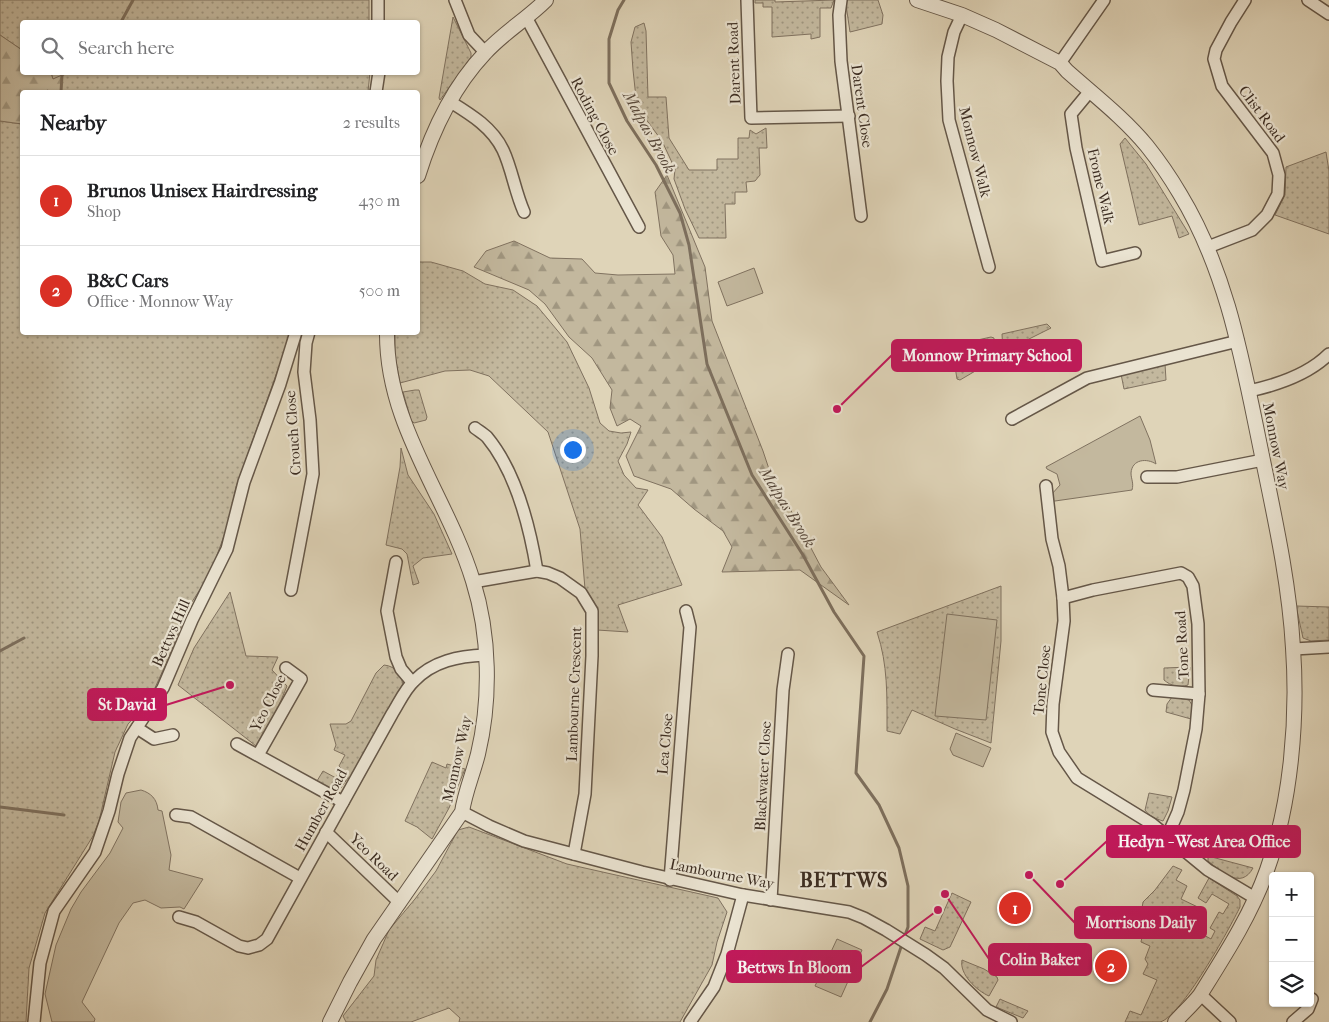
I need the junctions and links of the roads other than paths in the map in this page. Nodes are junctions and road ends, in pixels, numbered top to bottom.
1 (378, 0) edge
2 (455, 0) edge
3 (546, 0) edge
4 (747, 0) edge
5 (841, 0) edge
6 (1104, 0) edge
7 (1245, 0) edge
8 (1308, 0) edge
9 (923, 1) edge
10 (1329, 14) edge
11 (962, 15) junction
12 (526, 17) junction
13 (378, 20) edge
14 (485, 52) junction
15 (1060, 63) junction
16 (379, 75) edge
17 (376, 90) edge
18 (1090, 91) junction
19 (449, 102) junction
20 (849, 116) junction
21 (420, 170) edge
22 (524, 212) dead end
23 (861, 216) dead end
24 (639, 227) dead end
25 (1208, 247) junction
26 (1135, 252) dead end
27 (989, 267) dead end
28 (295, 335) edge
29 (308, 335) edge
30 (387, 335) edge
31 (1238, 341) junction
32 (1329, 354) edge
33 (1249, 391) junction
34 (1012, 419) dead end
35 (475, 428) dead end
36 (1263, 460) junction
37 (1147, 477) dead end
38 (1046, 486) dead end
39 (396, 562) dead end
40 (537, 571) junction
41 (474, 582) junction
42 (291, 590) dead end
43 (1063, 598) junction
44 (686, 611) dead end
45 (1329, 647) edge
46 (1294, 649) junction
47 (788, 654) dead end
48 (486, 655) junction
49 (286, 668) dead end
50 (412, 682) junction
51 (1153, 690) dead end
52 (1199, 694) junction
53 (136, 728) junction
54 (173, 735) dead end
55 (237, 744) dead end
56 (258, 755) junction
57 (343, 802) junction
58 (462, 812) junction
59 (176, 815) dead end
60 (326, 832) junction
61 (1166, 837) junction
62 (574, 854) junction
63 (300, 878) junction
64 (670, 880) junction
65 (742, 894) junction
66 (1255, 898) junction
67 (771, 900) junction
68 (400, 903) junction
69 (179, 917) dead end
70 (1200, 994) junction
71 (1309, 1007) edge
72 (34, 1022) edge
73 (330, 1022) edge
74 (690, 1022) edge
75 (1011, 1022) edge
76 (1176, 1022) edge
77 (1230, 1022) edge
78 (1293, 1022) edge

1 - 13 street
2 - 14 street
3 - 12 street
4 - 20 street, Darent Road
5 - 20 street, Darent Close
6 - 15 street
7 - 25 street, Clist Road
8 - 10 street
9 - 11 street, Monnow Way
11 - 15 street, Monnow Way
11 - 27 street, Monnow Walk
12 - 14 street
12 - 24 street, Roding Close
14 - 19 street
15 - 18 street, Monnow Way
16 - 17 street
18 - 25 street, Monnow Way
18 - 26 street, Frome Walk
19 - 21 street
19 - 22 street
20 - 23 street, Darent Close
25 - 31 street, Monnow Way
28 - 53 street, Bettws Hill
29 - 42 street, Crouch Close
30 - 41 street, Monnow Way
31 - 33 street, Monnow Way
31 - 34 street
32 - 33 street
33 - 36 street, Monnow Way
35 - 40 street
36 - 37 street
36 - 46 street, Monnow Way
38 - 43 street, Tone Close
39 - 50 street
40 - 41 street, Lambourne Crescent
40 - 62 street, Lambourne Crescent
41 - 48 street, Monnow Way
43 - 52 street, Tone Road
43 - 61 street, Tone Close
44 - 64 street, Lea Close
45 - 46 street
46 - 66 street, Monnow Way
47 - 67 street, Blackwater Close
48 - 50 street, Humber Road
48 - 58 street, Monnow Way
49 - 56 street, Yeo Close
50 - 57 street, Humber Road
51 - 52 street
52 - 61 street, Tone Road
53 - 54 street
53 - 72 street, Bettws Hill
55 - 56 street, Yeo Close
56 - 57 street, Yeo Close
57 - 60 street, Humber Road
58 - 62 street, Lambourne Way
58 - 68 street, Monnow Way
59 - 63 street
60 - 63 street, Humber Road
60 - 68 street, Yeo Road
61 - 66 street, Tone Close
62 - 64 street, Lambourne Way
63 - 69 street, Humber Road
64 - 65 street, Lambourne Way
65 - 67 street, Lambourne Way
65 - 74 street
66 - 70 street, Monnow Way
67 - 75 street, Lambourne Way
68 - 73 street, Monnow Way
70 - 76 street, Monnow Way
70 - 77 street
71 - 78 street

